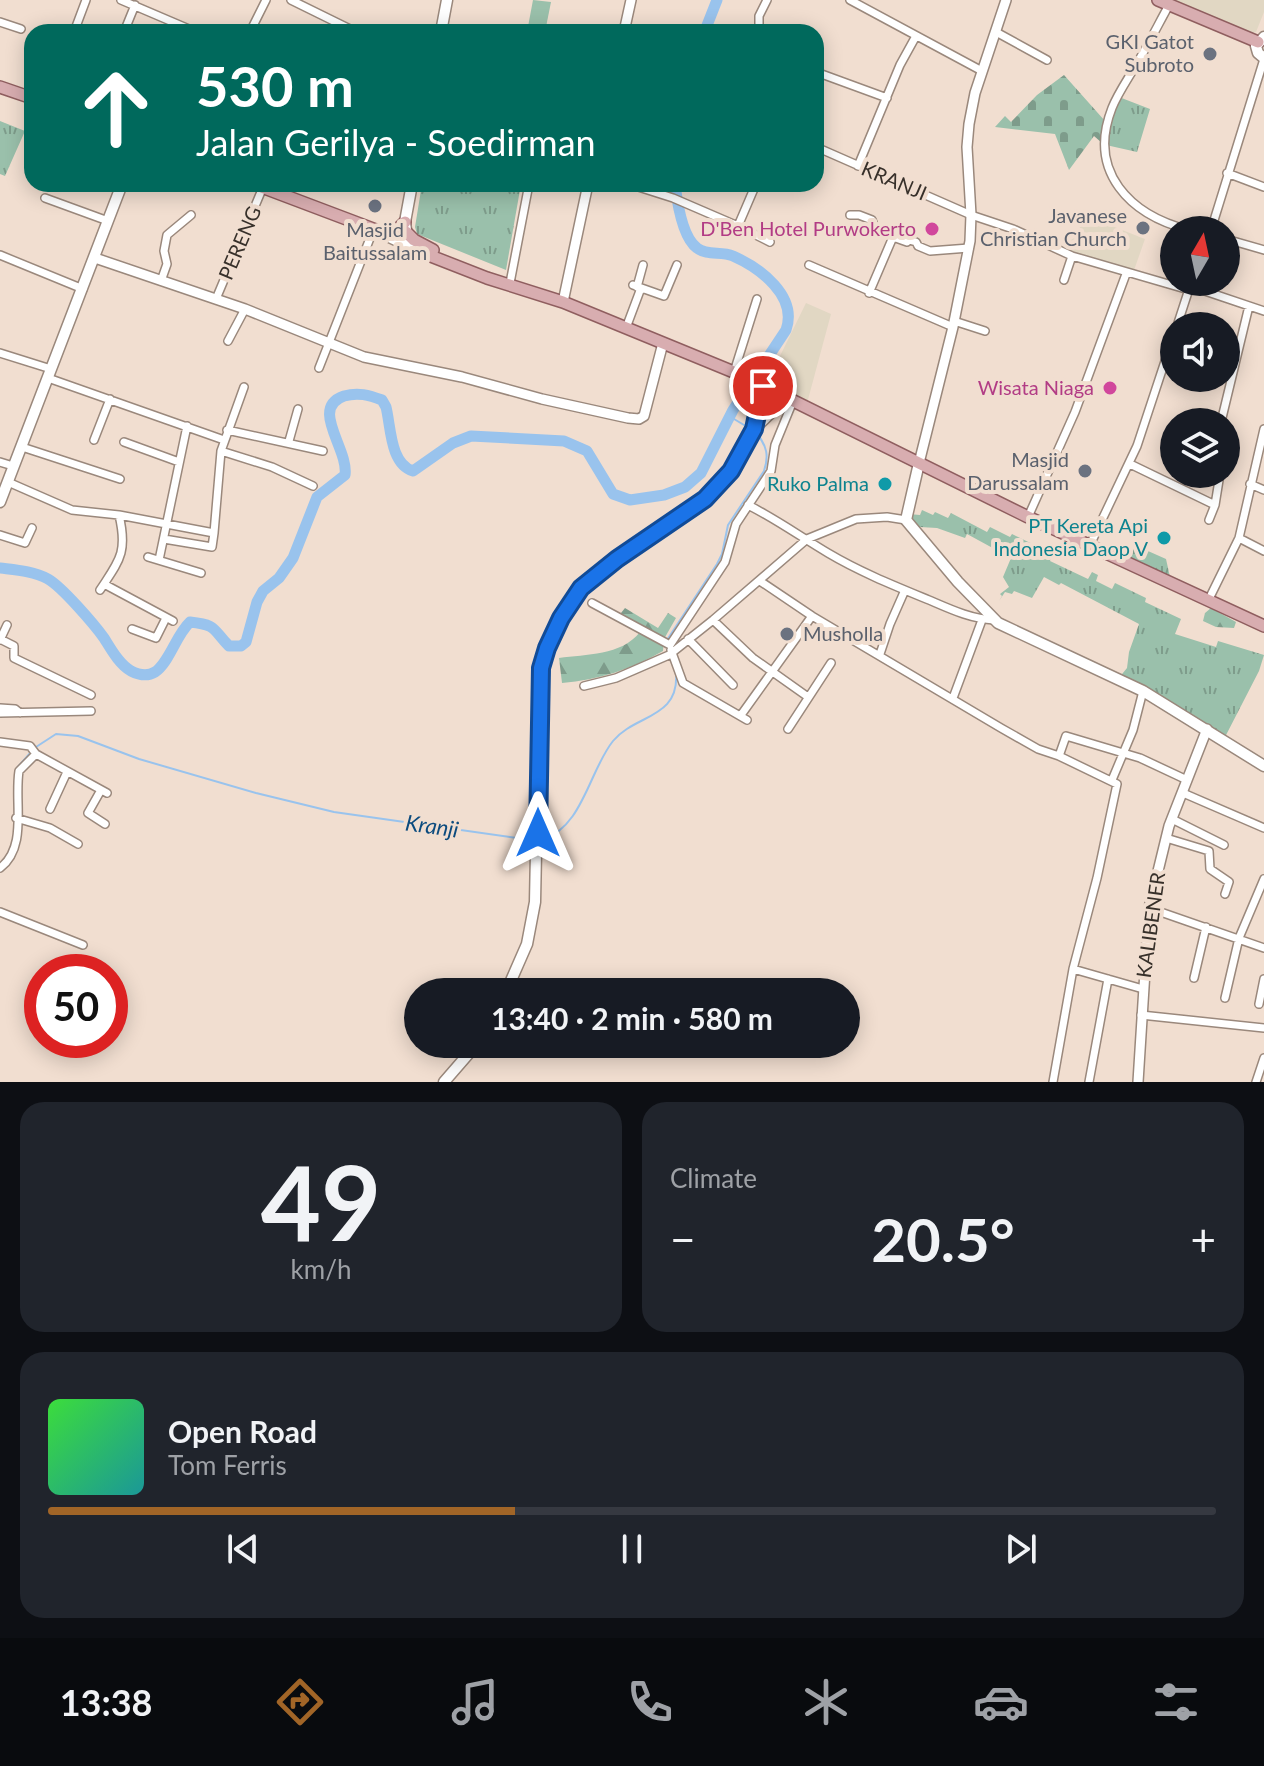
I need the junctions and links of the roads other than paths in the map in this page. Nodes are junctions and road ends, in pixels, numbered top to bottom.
1 (86, 0) edge
2 (121, 0) edge
3 (266, 0) edge
4 (291, 0) edge
5 (447, 0) edge
6 (631, 0) edge
7 (767, 0) edge
8 (850, 0) edge
9 (1006, 0) edge
10 (1164, 2) edge
11 (135, 5) junction
12 (0, 22) edge
13 (77, 24) edge
14 (127, 24) edge
15 (178, 24) edge
16 (254, 24) edge
17 (340, 24) edge
18 (442, 24) edge
19 (626, 24) edge
20 (759, 24) edge
21 (21, 29) dead end
22 (996, 32) junction
23 (916, 36) junction
24 (1261, 40) edge
25 (1264, 58) edge
26 (1047, 60) dead end
27 (982, 71) junction
28 (824, 75) edge
29 (0, 87) edge
30 (24, 95) edge
31 (887, 98) junction
32 (824, 151) edge
33 (861, 167) junction
34 (1227, 173) junction
35 (1264, 187) edge
36 (119, 192) edge
37 (256, 192) edge
38 (274, 192) edge
39 (411, 192) edge
40 (527, 192) edge
41 (586, 192) edge
42 (654, 192) edge
43 (753, 192) edge
44 (45, 198) dead end
45 (191, 215) dead end
46 (850, 215) dead end
47 (971, 215) junction
48 (1215, 216) edge
49 (1160, 219) edge
50 (108, 221) junction
51 (738, 226) junction
52 (406, 227) junction
53 (380, 231) junction
54 (893, 237) junction
55 (770, 242) dead end
56 (1240, 243) edge
57 (969, 248) junction
58 (1264, 250) edge
59 (423, 253) joint
60 (0, 255) edge
61 (1072, 256) junction
62 (95, 258) junction
63 (643, 265) dead end
64 (677, 265) dead end
65 (809, 265) dead end
66 (1126, 274) junction
67 (1064, 280) dead end
68 (1160, 280) edge
69 (161, 281) junction
70 (507, 282) junction
71 (637, 287) junction
72 (83, 289) junction
73 (869, 293) junction
74 (1220, 296) edge
75 (216, 299) junction
76 (757, 299) dead end
77 (563, 302) junction
78 (1249, 306) junction
79 (245, 309) junction
80 (1264, 311) edge
81 (954, 324) junction
82 (626, 328) junction
83 (985, 331) dead end
84 (228, 341) dead end
85 (328, 342) junction
86 (663, 343) junction
87 (0, 353) edge
88 (319, 368) dead end
89 (50, 374) junction
90 (737, 374) junction
91 (1160, 375) edge
92 (761, 386) junction
93 (244, 387) dead end
94 (110, 399) junction
95 (789, 399) junction
96 (1224, 408) edge
97 (298, 409) dead end
98 (187, 426) junction
99 (1264, 429) edge
100 (227, 430) junction
101 (753, 432) junction
102 (94, 440) dead end
103 (224, 440) junction
104 (289, 441) junction
105 (124, 442) dead end
106 (22, 447) junction
107 (221, 451) junction
108 (323, 451) dead end
109 (0, 462) edge
110 (179, 462) junction
111 (919, 463) junction
112 (1130, 464) junction
113 (13, 466) junction
114 (120, 479) dead end
115 (8, 482) junction
116 (1250, 484) junction
117 (313, 486) dead end
118 (1218, 488) edge
119 (1264, 490) edge
120 (0, 502) edge
121 (748, 505) junction
122 (1215, 505) junction
123 (119, 515) junction
124 (1028, 517) junction
125 (906, 520) junction
126 (1209, 520) dead end
127 (167, 524) junction
128 (32, 528) dead end
129 (214, 533) junction
130 (0, 535) edge
131 (1239, 538) junction
132 (164, 539) junction
133 (807, 539) junction
134 (1090, 545) junction
135 (1264, 551) edge
136 (148, 557) dead end
137 (159, 560) junction
138 (201, 573) dead end
139 (760, 581) junction
140 (905, 590) junction
141 (1208, 601) junction
142 (592, 603) dead end
143 (812, 616) junction
144 (713, 620) junction
145 (982, 620) junction
146 (995, 620) junction
147 (7, 625) dead end
148 (1264, 626) edge
149 (132, 629) dead end
150 (0, 639) edge
151 (688, 639) junction
152 (667, 650) junction
153 (880, 654) junction
154 (831, 663) dead end
155 (772, 673) junction
156 (733, 685) dead end
157 (584, 686) dead end
158 (1143, 691) junction
159 (91, 695) dead end
160 (808, 697) junction
161 (953, 698) junction
162 (0, 710) edge
163 (91, 711) dead end
164 (788, 729) dead end
165 (1207, 729) junction
166 (0, 742) edge
167 (34, 752) junction
168 (1125, 753) junction
169 (1059, 756) junction
170 (1264, 766) edge
171 (67, 772) junction
172 (1112, 780) junction
173 (1187, 780) junction
174 (1183, 793) junction
175 (50, 809) dead end
176 (16, 818) junction
177 (1172, 819) junction
178 (105, 824) dead end
179 (1264, 828) edge
180 (1166, 838) junction
181 (78, 844) dead end
182 (1224, 845) dead end
183 (0, 868) edge
184 (1264, 879) edge
185 (1225, 894) dead end
186 (1149, 908) junction
187 (0, 912) edge
188 (1206, 927) junction
189 (1239, 938) junction
190 (83, 945) dead end
191 (1264, 948) edge
192 (1073, 969) junction
193 (512, 978) edge
194 (1194, 978) dead end
195 (1108, 979) junction
196 (1264, 979) edge
197 (1143, 989) junction
198 (1225, 998) dead end
199 (1259, 1004) dead end
200 (1141, 1015) junction
201 (1264, 1028) edge
202 (465, 1058) edge
203 (1264, 1058) edge
204 (444, 1082) edge
205 (1053, 1082) edge
206 (1089, 1082) edge
207 (1138, 1082) edge
208 (1256, 1082) edge

1 - 13 street
2 - 11 street
3 - 16 street
4 - 17 street
5 - 18 main road
6 - 19 street
7 - 20 street
8 - 23 street
9 - 22 street
10 - 24 main road
10 - 49 street
11 - 14 street
11 - 15 street
12 - 21 street
22 - 26 street
22 - 27 street
23 - 27 street
23 - 31 street
24 - 25 main road
25 - 34 street
27 - 47 street
28 - 31 street
29 - 30 main road
31 - 33 street
32 - 33 street, KRANJI
33 - 47 street, KRANJI
34 - 35 street
34 - 48 street
36 - 50 main road
37 - 75 street, PERENG
38 - 53 main road
39 - 52 main road
40 - 70 street
41 - 77 street
42 - 51 street
43 - 51 street
44 - 50 street
45 - 69 street
46 - 54 street
47 - 57 street
47 - 61 street, KRANJI
50 - 62 main road
51 - 55 street
52 - 53 main road
52 - 70 main road
53 - 59 main road
53 - 85 street
54 - 57 street
54 - 73 street
56 - 58 street
57 - 81 street
59 - 70 main road
60 - 72 street
61 - 66 street, KRANJI
61 - 67 street
62 - 69 street
62 - 72 main road
63 - 71 street
64 - 71 street
65 - 73 street
66 - 68 street, KRANJI
66 - 124 street
69 - 75 street
70 - 77 main road
71 - 82 street
72 - 89 main road
73 - 81 street
74 - 78 street, KRANJI
75 - 79 street
76 - 90 street
77 - 82 main road
78 - 80 street, KRANJI
78 - 96 street
79 - 84 street
79 - 85 street
81 - 83 street
81 - 111 street
82 - 86 main road
85 - 86 street
85 - 88 street
86 - 90 main road
87 - 89 street
89 - 94 street
89 - 106 main road
90 - 92 main road
91 - 112 street
92 - 95 main road
92 - 101 main road
93 - 100 street
94 - 98 street
94 - 102 street
95 - 101 main road
95 - 111 main road
95 - 121 street
97 - 104 street
98 - 103 street
98 - 110 street
99 - 116 street
100 - 103 street
100 - 104 street
101 - 193 main road
103 - 107 street
104 - 108 street
105 - 110 street
106 - 113 main road
106 - 114 street
107 - 117 street
107 - 129 street
109 - 113 street
110 - 127 street
111 - 124 main road
111 - 125 main road
112 - 122 street
112 - 134 street
113 - 115 main road
115 - 120 main road
115 - 123 street
116 - 119 street
116 - 131 street
118 - 122 street
121 - 133 street
121 - 152 street
122 - 126 street
123 - 127 street
123 - 149 street
124 - 134 main road
125 - 133 street
125 - 146 main road
127 - 129 street
127 - 132 street
128 - 130 street
129 - 132 street
131 - 135 street
131 - 141 street
132 - 137 street
133 - 139 street
133 - 140 street
134 - 141 main road
136 - 137 street
137 - 138 street
139 - 143 street
139 - 144 street
140 - 145 street
140 - 153 street
141 - 148 main road
142 - 152 street
143 - 153 street
143 - 155 street
144 - 151 street
144 - 155 street
145 - 146 street
145 - 161 street
146 - 158 main road
147 - 150 street
150 - 159 street
151 - 152 street
151 - 156 street
152 - 155 street
152 - 157 street
153 - 161 street
154 - 160 street
155 - 160 street
158 - 165 main road
158 - 168 street
160 - 164 street
161 - 169 street
162 - 163 street
165 - 170 main road
165 - 173 street, KALIBENER
166 - 167 street
167 - 171 street
167 - 176 street
168 - 169 street
168 - 172 street
168 - 173 street
169 - 172 street
171 - 175 street
171 - 178 street
172 - 192 street
173 - 174 street, KALIBENER
174 - 177 street, KALIBENER
174 - 179 street
176 - 181 street
176 - 183 street
177 - 180 street, KALIBENER
177 - 182 street
180 - 185 street
180 - 186 street, KALIBENER
184 - 189 street
186 - 188 street
186 - 197 street, KALIBENER
187 - 190 street
188 - 189 street
188 - 194 street
189 - 191 street
189 - 198 street
192 - 195 street
192 - 205 street
195 - 197 street
195 - 206 street
196 - 199 street
197 - 200 street, KALIBENER
200 - 201 street
200 - 207 street, KALIBENER
202 - 204 main road
203 - 208 street

